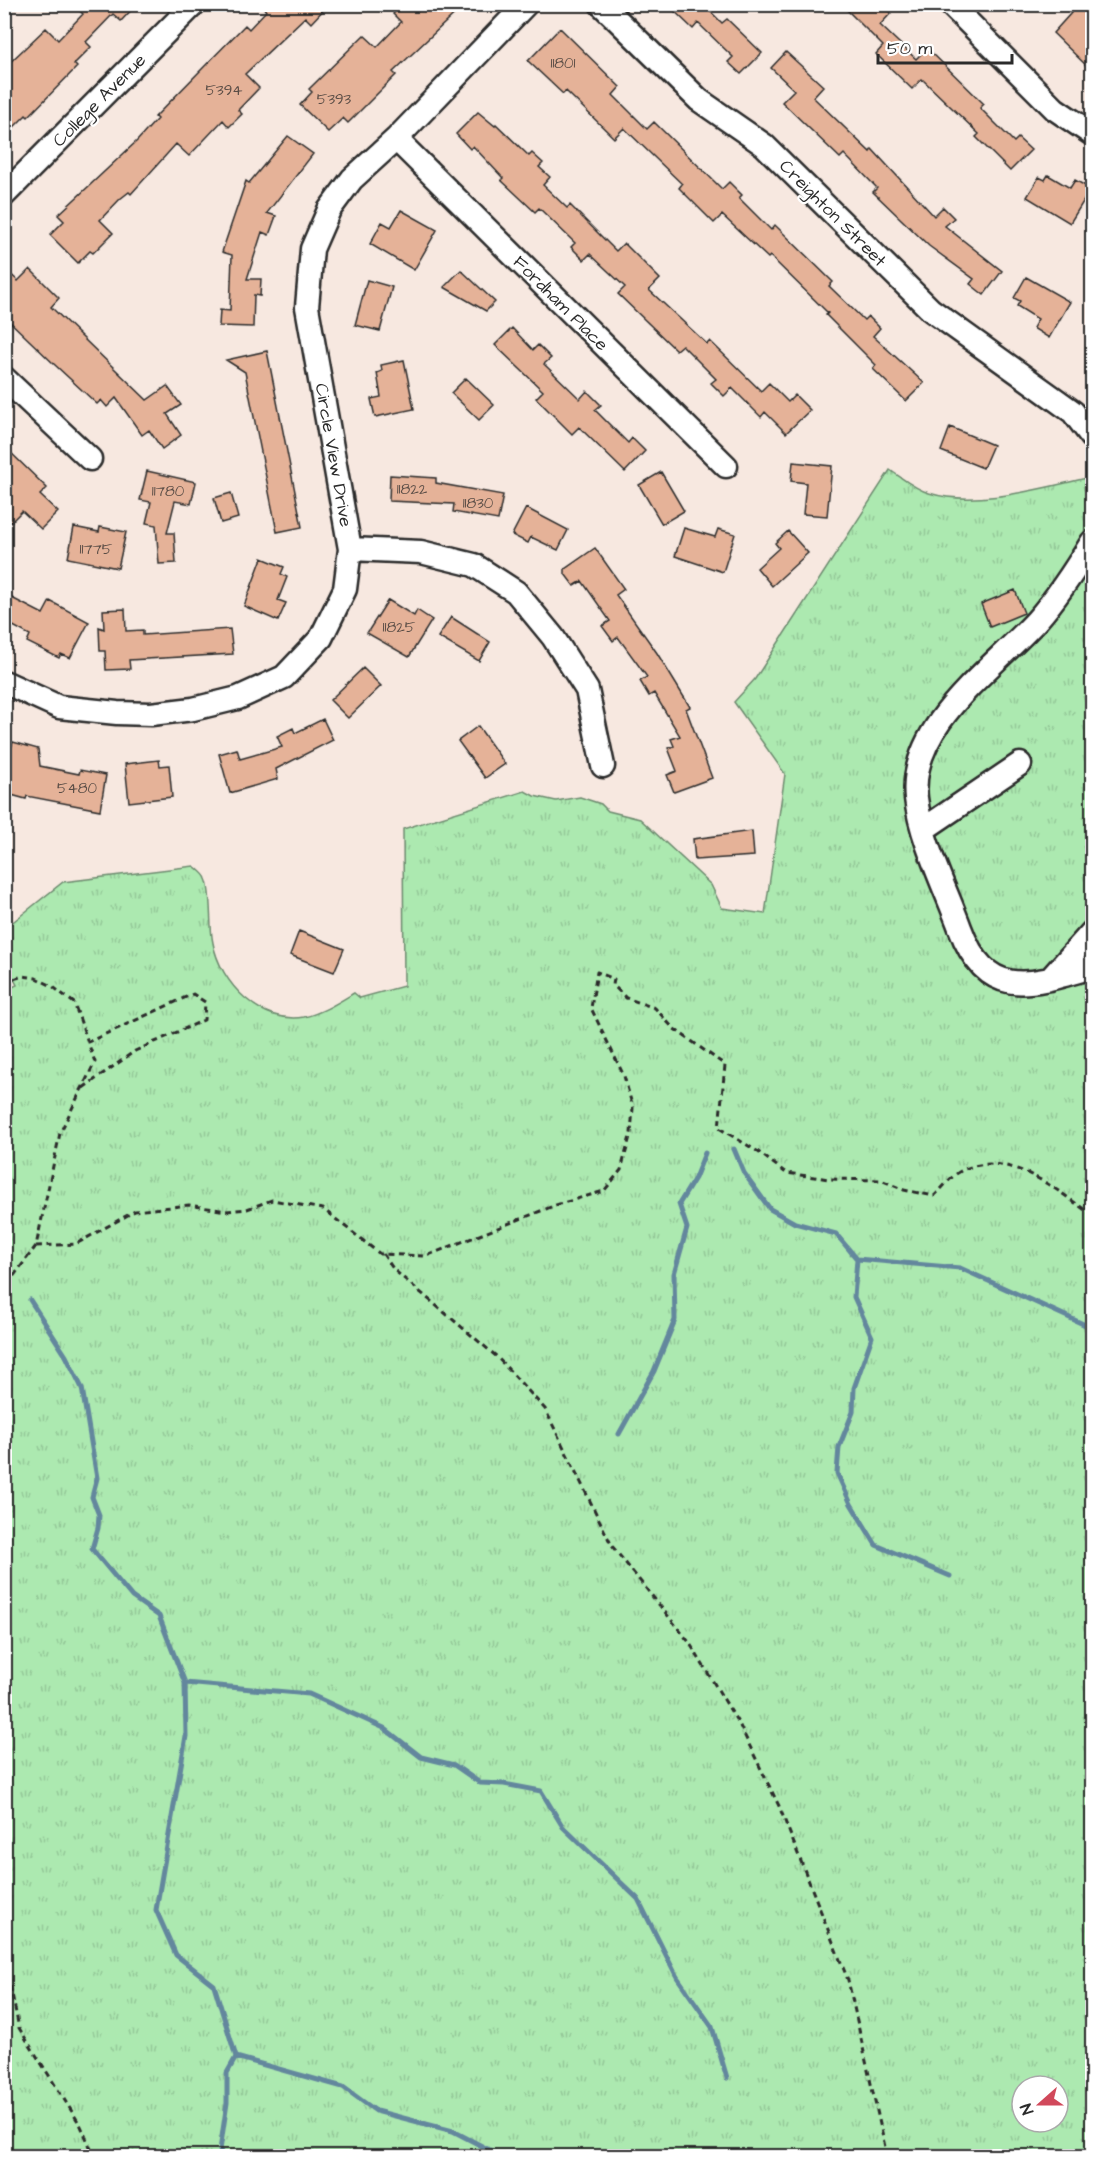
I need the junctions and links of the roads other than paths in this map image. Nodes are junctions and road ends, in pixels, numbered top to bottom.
1 (194, 4) edge
2 (526, 4) edge
3 (601, 4) edge
4 (950, 4) edge
5 (1092, 134) edge
6 (396, 139) junction
7 (4, 195) edge
8 (4, 378) edge
9 (1092, 437) edge
10 (90, 459) dead end
11 (726, 466) dead end
12 (1092, 542) edge
13 (350, 549) junction
14 (4, 682) edge
15 (1020, 764) dead end
16 (603, 766) dead end
17 (924, 830) junction
18 (1092, 932) edge
19 (1092, 967) edge
20 (1049, 980) junction

1 - 7 street, College Avenue
2 - 6 street, Circle View Drive
3 - 9 street, Creighton Street
4 - 5 street
6 - 11 street, Fordham Place
6 - 13 street, Circle View Drive
8 - 10 street
12 - 17 street
13 - 14 street, Circle View Drive
13 - 16 street
15 - 17 street
17 - 20 street
18 - 20 street
19 - 20 street

